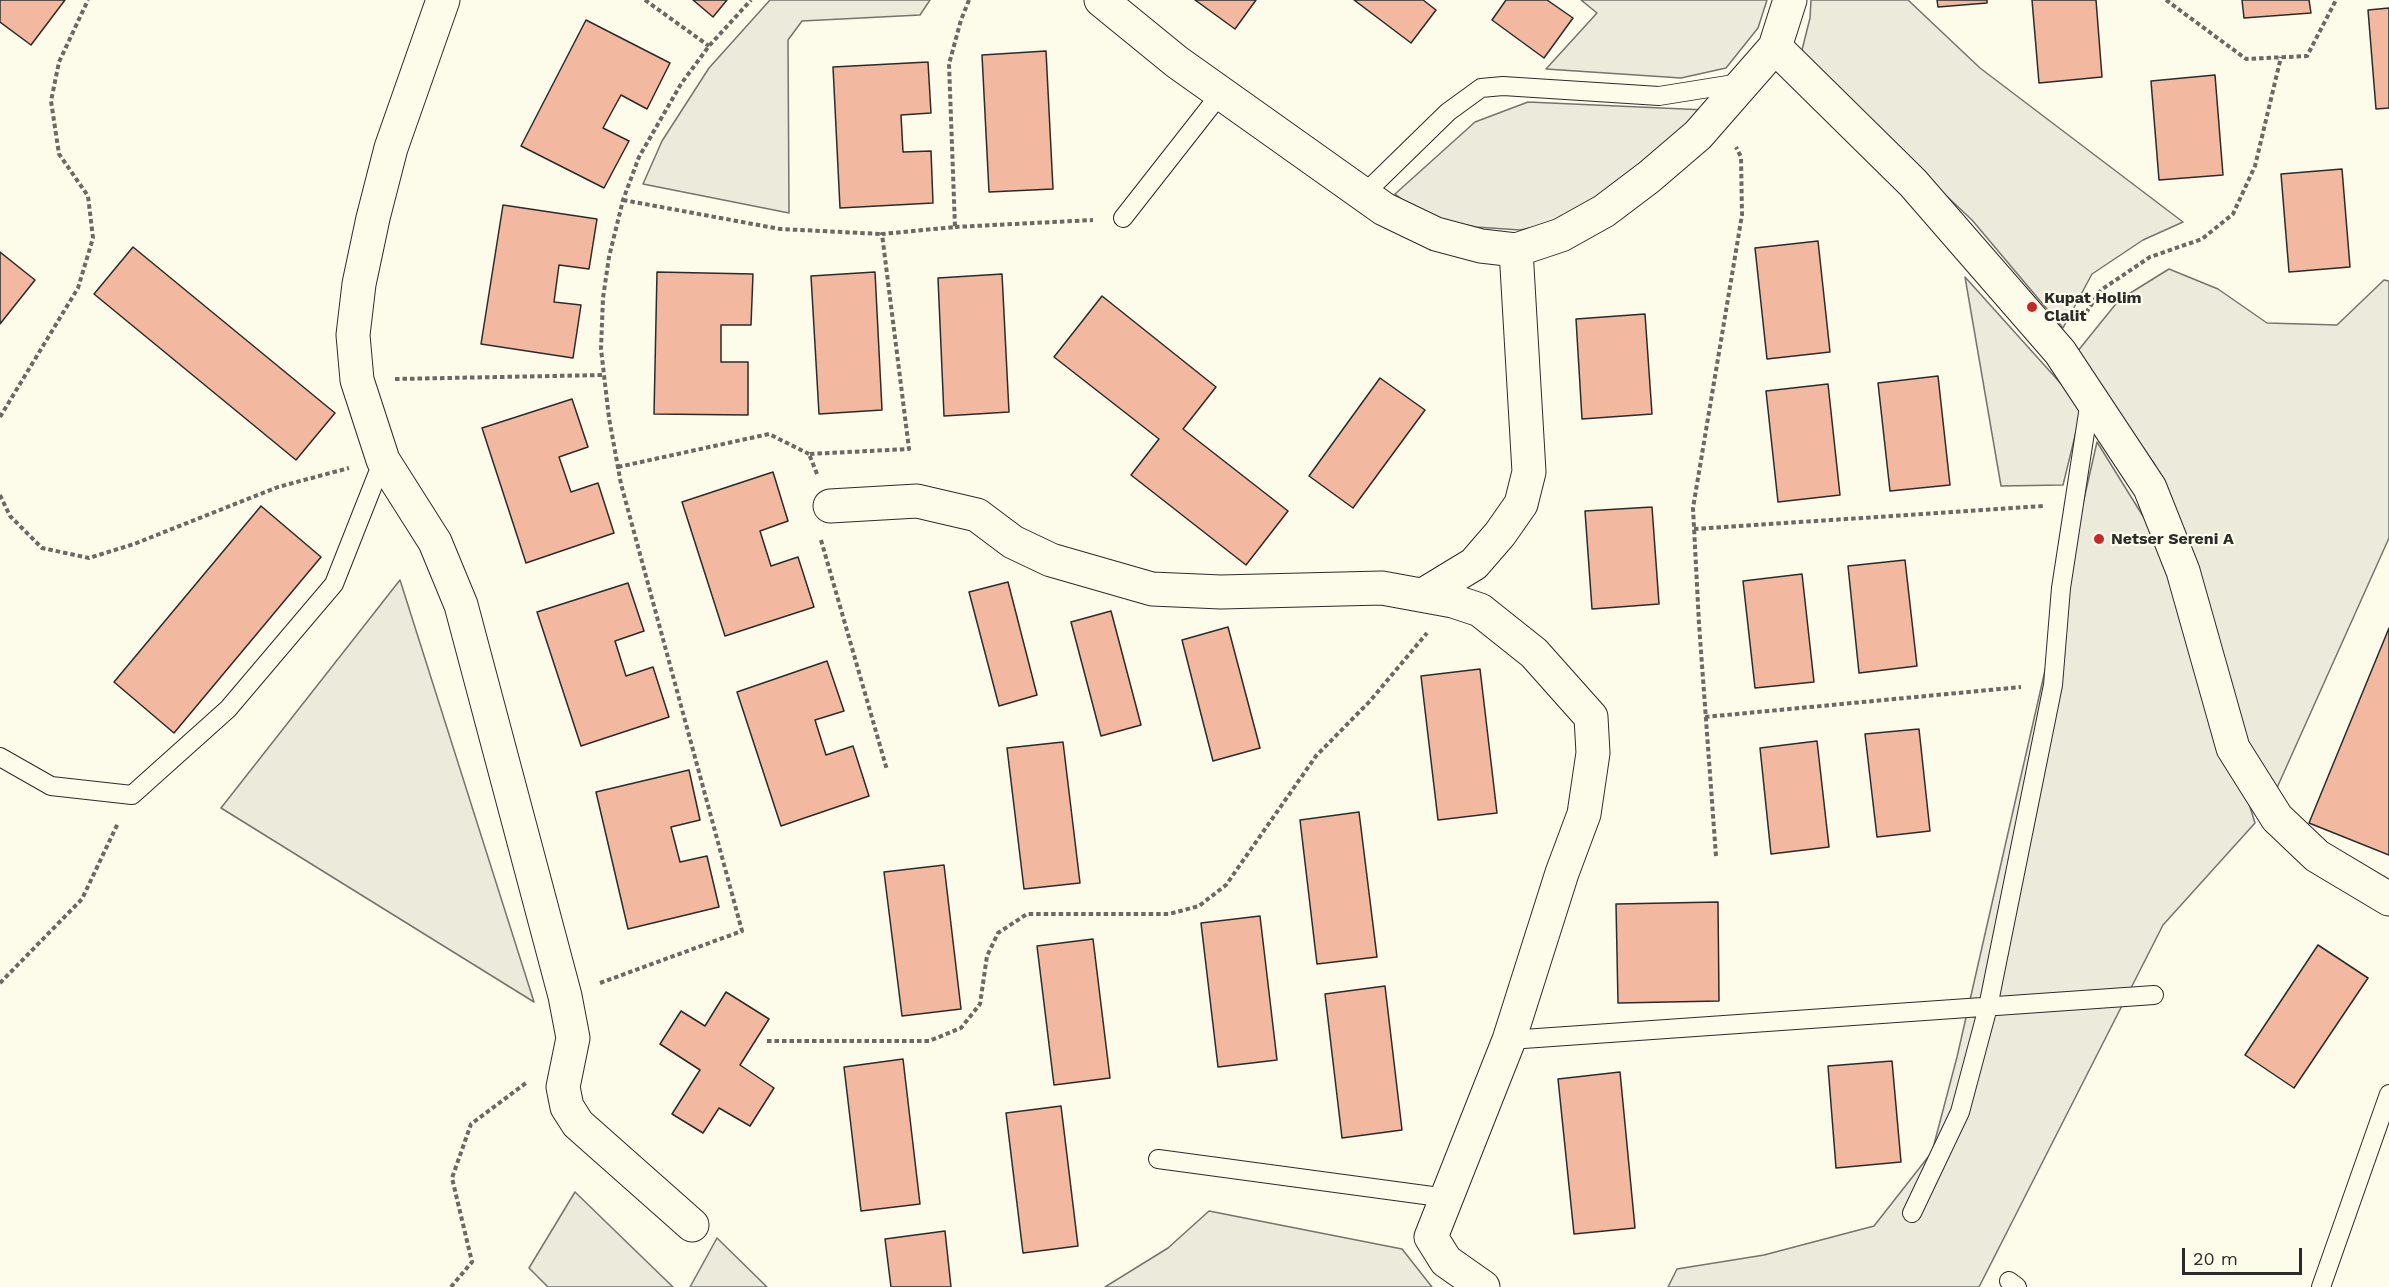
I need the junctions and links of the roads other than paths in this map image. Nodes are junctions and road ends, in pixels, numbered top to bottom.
1 (443, 0) edge
2 (1101, 0) edge
3 (1790, 0) edge
4 (1775, 47) junction
5 (1744, 82) junction
6 (1221, 93) junction
7 (1364, 194) junction
8 (1124, 218) road end
9 (1516, 250) junction
10 (2091, 399) junction
11 (383, 460) junction
12 (830, 506) road end
13 (1438, 598) junction
14 (0, 757) edge
15 (2389, 899) edge
16 (2154, 995) dead end
17 (1988, 1007) junction
18 (1509, 1040) junction
19 (2389, 1094) edge
20 (1158, 1159) dead end
21 (1447, 1198) junction
22 (1912, 1213) dead end
23 (692, 1225) dead end
24 (1483, 1287) edge
25 (2320, 1287) edge

1 - 11 street
2 - 6 street
3 - 4 street
4 - 5 street
4 - 10 street
5 - 7 lane
5 - 9 street
6 - 7 street
6 - 8 lane
7 - 9 street
9 - 13 street
10 - 15 street
10 - 17 lane
11 - 14 lane
11 - 23 street
12 - 13 street
13 - 18 street
16 - 17 lane
17 - 18 lane
17 - 22 lane
18 - 21 street
19 - 25 lane
20 - 21 lane
21 - 24 street

